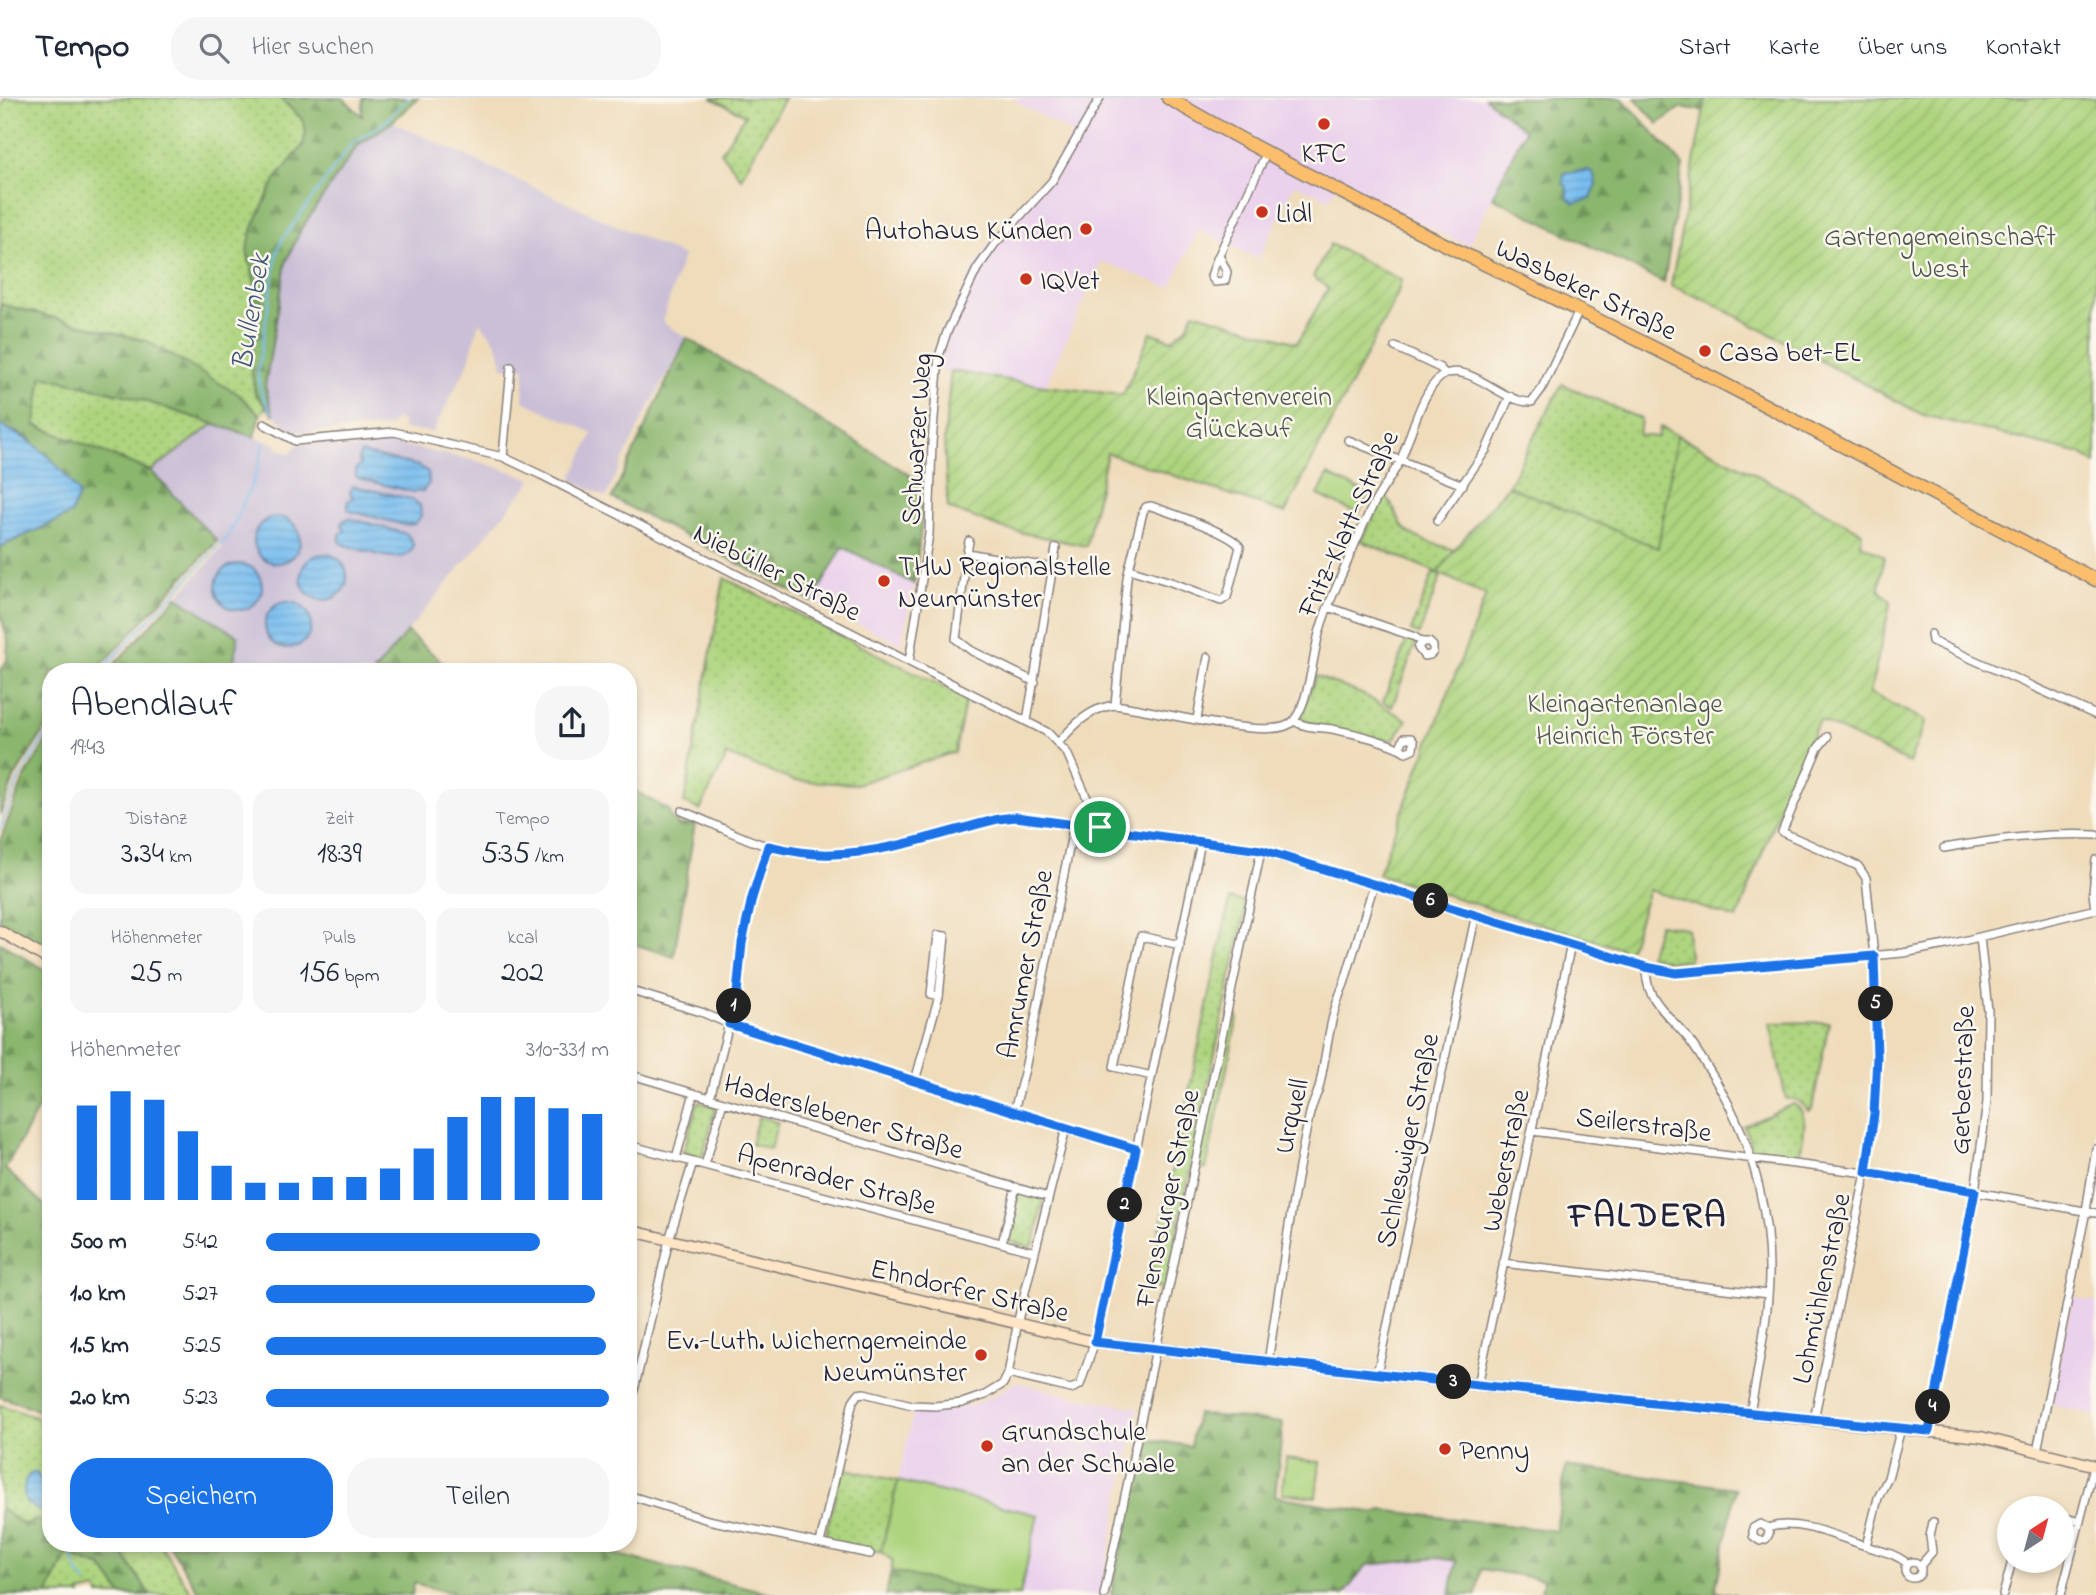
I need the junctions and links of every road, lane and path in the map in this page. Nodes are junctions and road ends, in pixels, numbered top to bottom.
1 (1100, 98) edge
2 (1168, 98) edge
3 (1266, 155) junction
4 (1219, 255) dead end
5 (1579, 311) junction
6 (1395, 346) dead end
7 (511, 367) dead end
8 (1445, 374) junction
9 (1510, 397) junction
10 (264, 424) dead end
11 (1348, 440) dead end
12 (503, 457) junction
13 (1400, 461) junction
14 (1463, 485) junction
15 (1437, 521) dead end
16 (969, 541) dead end
17 (1056, 548) dead end
18 (967, 553) junction
19 (1053, 568) junction
20 (1129, 569) junction
21 (2096, 580) edge
22 (1328, 607) junction
23 (1931, 634) dead end
24 (1422, 642) dead end
25 (1208, 657) dead end
26 (909, 662) junction
27 (1035, 682) junction
28 (1115, 705) junction
29 (2096, 715) edge
30 (1197, 719) junction
31 (1027, 721) junction
32 (1294, 721) junction
33 (1827, 737) dead end
34 (1059, 742) junction
35 (1400, 747) dead end
36 (682, 811) dead end
37 (1073, 824) junction
38 (1100, 827) junction
39 (2096, 835) edge
40 (1201, 842) junction
41 (768, 846) junction
42 (1944, 848) dead end
43 (1261, 850) junction
44 (2096, 860) edge
45 (1374, 884) junction
46 (2096, 910) edge
47 (1476, 914) junction
48 (0, 931) edge
49 (1980, 937) junction
50 (1572, 944) junction
51 (1180, 945) junction
52 (42, 956) edge
53 (1874, 956) junction
54 (1646, 967) junction
55 (637, 993) edge
56 (939, 996) junction
57 (729, 1024) junction
58 (1152, 1076) junction
59 (637, 1077) edge
60 (915, 1081) junction
61 (694, 1093) junction
62 (710, 1098) junction
63 (723, 1102) junction
64 (1014, 1111) junction
65 (1066, 1128) junction
66 (1532, 1131) junction
67 (637, 1147) edge
68 (1136, 1149) junction
69 (2096, 1149) edge
70 (1751, 1157) junction
71 (676, 1158) junction
72 (693, 1162) junction
73 (705, 1165) junction
74 (1866, 1172) junction
75 (1016, 1188) junction
76 (1975, 1191) junction
77 (1048, 1197) junction
78 (2086, 1211) junction
79 (2096, 1213) edge
80 (637, 1232) edge
81 (669, 1240) junction
82 (1002, 1243) junction
83 (1035, 1252) junction
84 (1503, 1263) junction
85 (1768, 1294) junction
86 (1017, 1324) junction
87 (1095, 1342) junction
88 (1156, 1350) junction
89 (1268, 1362) junction
90 (1008, 1374) junction
91 (1377, 1374) junction
92 (637, 1377) edge
93 (1478, 1385) junction
94 (1750, 1413) junction
95 (1814, 1419) junction
96 (1901, 1428) junction
97 (1929, 1431) junction
98 (2037, 1451) junction
99 (2095, 1466) edge
100 (637, 1498) edge
101 (2074, 1520) edge
102 (1933, 1522) dead end
103 (2080, 1522) junction
104 (1768, 1528) dead end
105 (820, 1543) junction
106 (1866, 1546) junction
107 (870, 1554) dead end
108 (1907, 1563) junction
109 (1920, 1566) junction
110 (2009, 1573) edge
111 (1104, 1595) edge
112 (2003, 1595) edge
113 (2061, 1595) edge

1 - 26 street, Schwarzer Weg
2 - 3 main road, Wasbeker Straße
3 - 4 street
3 - 5 main road, Wasbeker Straße
5 - 9 street
5 - 21 main road, Wasbeker Straße
6 - 8 street
7 - 12 street
8 - 9 street
8 - 13 street, Fritz-Klatt-Straße
9 - 14 street
10 - 12 street, Niebüller Straße
11 - 13 street
12 - 26 street, Niebüller Straße
13 - 14 street
13 - 22 street, Fritz-Klatt-Straße
14 - 15 street
16 - 18 street
17 - 19 street
18 - 19 street
18 - 27 street
19 - 27 street
20 - 20 street
20 - 28 street
22 - 24 street
22 - 32 street, Fritz-Klatt-Straße
23 - 29 street
25 - 30 street
26 - 31 street, Niebüller Straße
27 - 31 street
28 - 30 street
28 - 34 street
30 - 32 street
31 - 34 street, Niebüller Straße
32 - 35 street
33 - 53 street, Lohmühlenstraße
34 - 38 street, Niebüller Straße
36 - 41 street
37 - 38 street
37 - 41 street
37 - 64 street, Amrumer Straße
38 - 40 street
39 - 42 street
40 - 43 street
40 - 51 street
41 - 57 street
43 - 45 street
43 - 88 street, Flensburger Straße
44 - 46 street
45 - 47 street
45 - 89 street, Urquell
46 - 49 street
47 - 50 street
47 - 91 street, Schleswiger Straße
48 - 52 street
49 - 53 street
49 - 76 street, Gerberstraße
50 - 54 street
50 - 66 street, Weberstraße
51 - 58 street
51 - 58 street
53 - 54 street
53 - 74 street, Lohmühlenstraße
54 - 70 street
55 - 57 street
56 - 56 street
56 - 60 street
57 - 60 street
57 - 62 street
58 - 68 street
59 - 61 street, Haderslebener Straße
60 - 64 street
61 - 62 street, Haderslebener Straße
61 - 71 street
62 - 63 street, Haderslebener Straße
63 - 73 street
63 - 75 street, Haderslebener Straße
64 - 65 street
65 - 68 street
65 - 77 street
66 - 70 street, Seilerstraße
66 - 84 street, Weberstraße
67 - 71 street, Apenrader Straße
68 - 87 street
69 - 78 street
70 - 74 street, Seilerstraße
70 - 85 street
71 - 72 street, Apenrader Straße
72 - 73 street, Apenrader Straße
72 - 81 street
73 - 82 street, Apenrader Straße
74 - 76 street, Seilerstraße
74 - 95 street, Lohmühlenstraße
75 - 77 street, Haderslebener Straße
75 - 82 street
76 - 78 street, Seilerstraße
76 - 97 street, Gerberstraße
77 - 83 street
78 - 79 street, Seilerstraße
78 - 98 street
80 - 81 street, Ehndorfer Straße
81 - 86 street, Ehndorfer Straße
81 - 92 street
82 - 83 street, Apenrader Straße
83 - 86 street
84 - 85 street
84 - 93 street, Weberstraße
85 - 94 street
86 - 87 street, Ehndorfer Straße
86 - 90 street
87 - 88 street, Ehndorfer Straße
87 - 90 street
88 - 89 street, Ehndorfer Straße
88 - 111 street, Flensburger Straße
89 - 91 street, Ehndorfer Straße
90 - 105 street
91 - 93 street, Ehndorfer Straße
93 - 94 street, Ehndorfer Straße
94 - 95 street, Ehndorfer Straße
95 - 96 street, Ehndorfer Straße
96 - 97 street, Ehndorfer Straße
96 - 106 street
97 - 98 street, Ehndorfer Straße
98 - 99 street, Ehndorfer Straße
99 - 103 street
100 - 105 street
101 - 103 street
102 - 109 street
103 - 113 street
104 - 106 street
105 - 107 street
106 - 108 street
108 - 109 street
108 - 109 street
110 - 112 street

